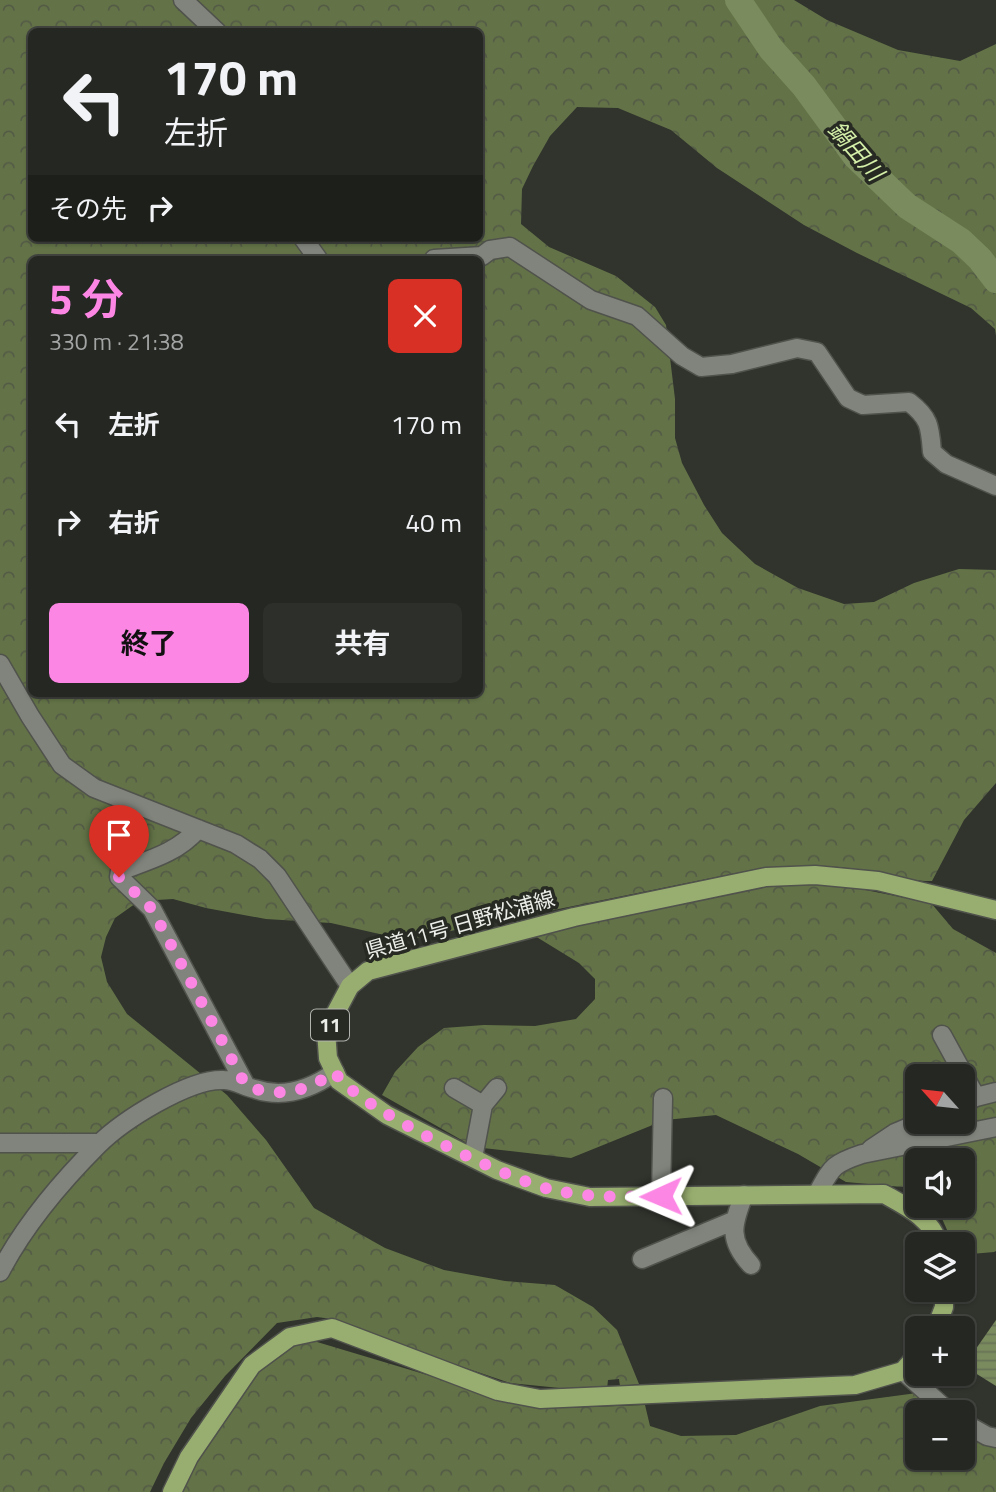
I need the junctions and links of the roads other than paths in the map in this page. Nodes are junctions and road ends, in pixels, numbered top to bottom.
1 (183, 0) edge
2 (213, 28) edge
3 (482, 256) edge
4 (996, 486) edge
5 (0, 664) edge
6 (198, 829) junction
7 (996, 910) edge
8 (351, 986) junction
9 (942, 1035) dead end
10 (954, 1064) edge
11 (335, 1072) junction
12 (246, 1086) junction
13 (454, 1088) dead end
14 (497, 1088) dead end
15 (996, 1092) edge
16 (663, 1098) dead end
17 (975, 1098) edge
18 (483, 1105) junction
19 (996, 1127) edge
20 (905, 1129) edge
21 (0, 1143) edge
22 (100, 1143) junction
23 (862, 1154) junction
24 (473, 1158) junction
25 (817, 1194) junction
26 (744, 1195) junction
27 (661, 1196) junction
28 (733, 1222) junction
29 (934, 1232) edge
30 (642, 1259) dead end
31 (751, 1265) dead end
32 (0, 1272) edge
33 (905, 1369) edge
34 (903, 1371) junction
35 (936, 1400) edge
36 (975, 1429) edge
37 (996, 1437) edge
38 (172, 1492) edge

1 - 2 street
3 - 4 street
5 - 6 street
6 - 8 street
6 - 12 street
7 - 8 main road, 県道11号 日野松浦線 / 11
8 - 11 main road, 県道11号 日野松浦線 / 11
9 - 10 street
11 - 12 street
11 - 24 main road
12 - 22 street
13 - 18 street
14 - 18 street
15 - 17 street
16 - 27 street
18 - 24 street
19 - 23 street
20 - 23 street
21 - 22 street
22 - 32 street
23 - 25 street
24 - 27 main road
25 - 26 main road
25 - 29 main road
26 - 27 main road
26 - 28 street
28 - 30 street
28 - 31 street
33 - 34 main road
34 - 35 street
34 - 38 main road
36 - 37 street

